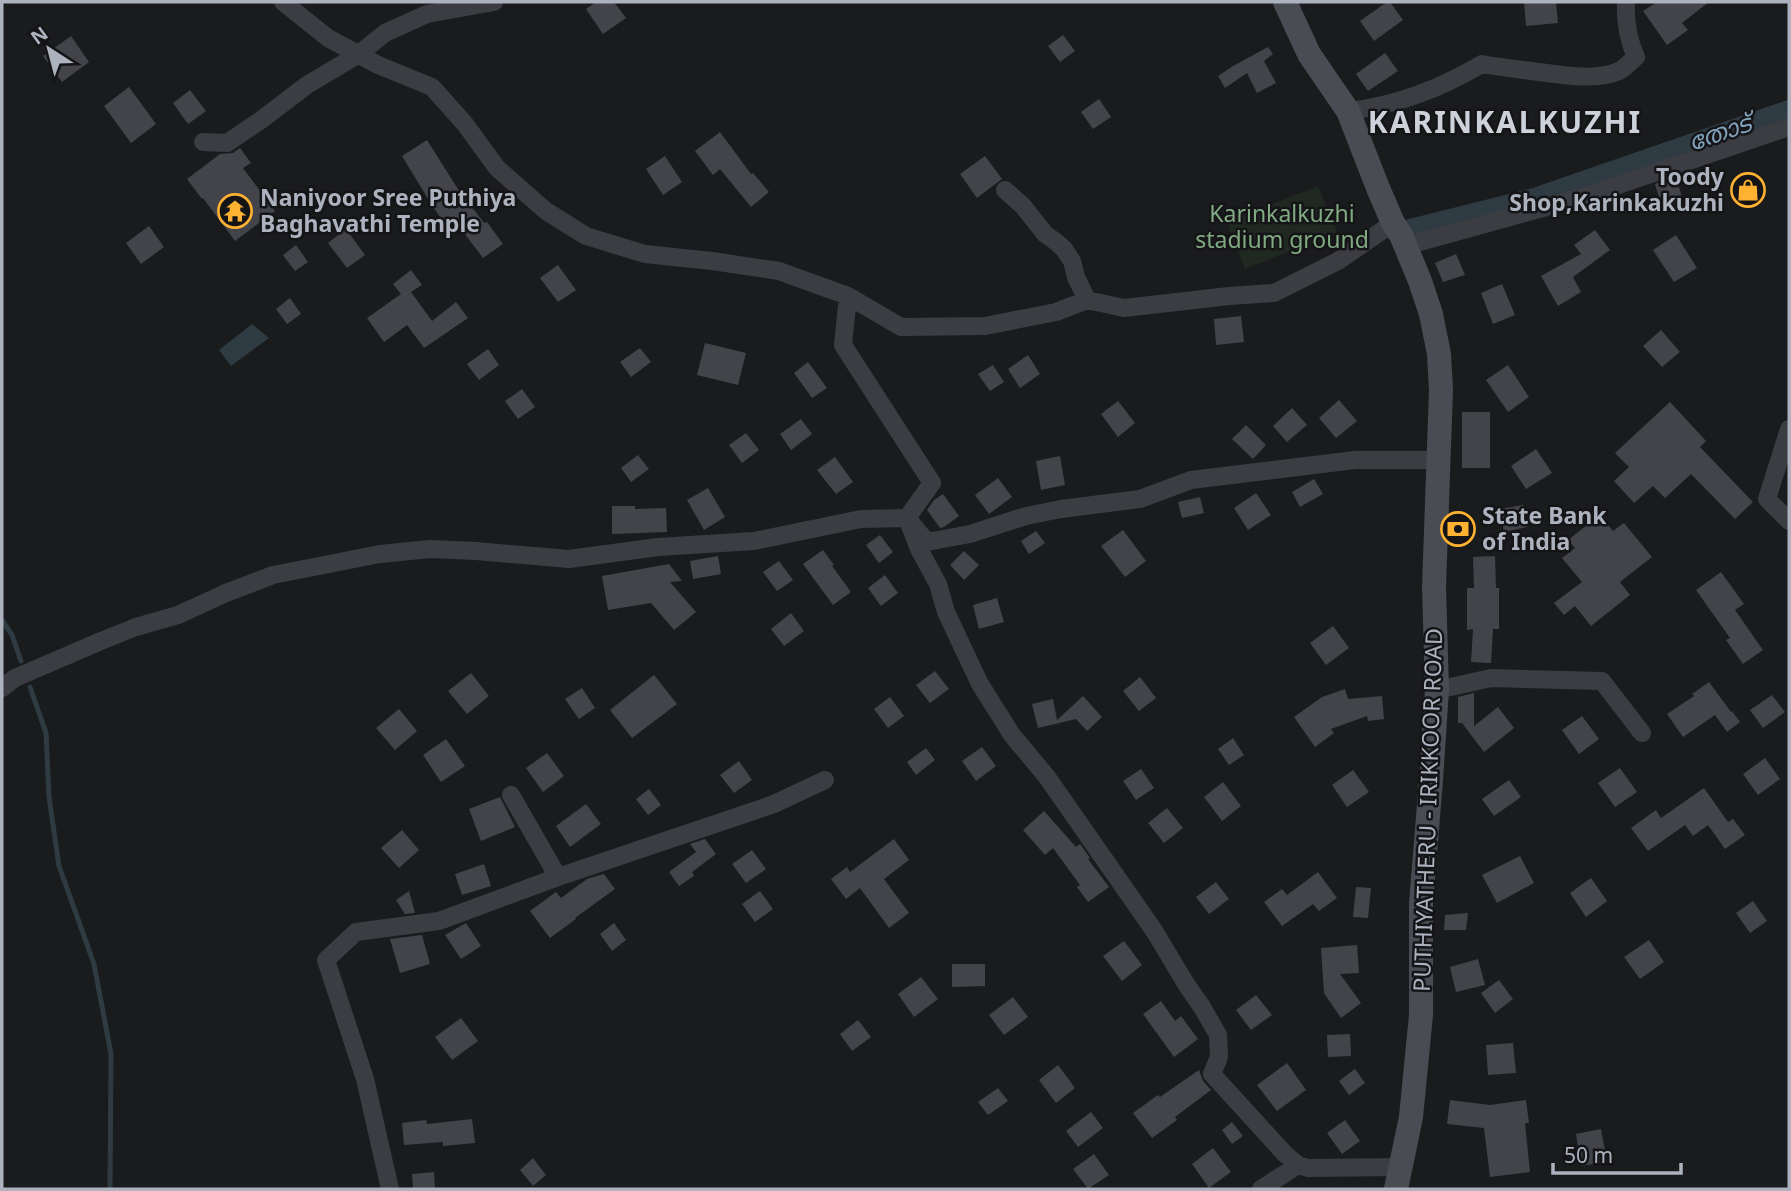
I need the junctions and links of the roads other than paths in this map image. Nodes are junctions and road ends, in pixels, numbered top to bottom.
1 (284, 2) edge
2 (494, 2) edge
3 (1285, 2) edge
4 (1626, 2) edge
5 (359, 54) junction
6 (1348, 111) junction
7 (1789, 127) edge
8 (203, 142) dead end
9 (1005, 190) dead end
10 (1393, 223) junction
11 (1405, 246) junction
12 (848, 296) junction
13 (1087, 300) junction
14 (1789, 429) edge
15 (1438, 460) junction
16 (906, 518) junction
17 (1789, 521) edge
18 (2, 688) edge
19 (1437, 690) junction
20 (1642, 733) dead end
21 (825, 780) dead end
22 (512, 795) dead end
23 (558, 877) junction
24 (1298, 1165) junction
25 (1398, 1178) edge
26 (390, 1189) edge
27 (1261, 1189) edge

1 - 5 street
2 - 5 street
3 - 6 main road, PUTHIYATHERU - IRIKKOOR ROAD
4 - 6 street
5 - 8 street
5 - 12 street
6 - 10 main road, PUTHIYATHERU - IRIKKOOR ROAD
7 - 11 street
9 - 13 street
10 - 11 main road, PUTHIYATHERU - IRIKKOOR ROAD
10 - 13 street
11 - 15 main road, PUTHIYATHERU - IRIKKOOR ROAD
12 - 13 street
12 - 16 street
14 - 17 street
15 - 16 street
15 - 19 main road, PUTHIYATHERU - IRIKKOOR ROAD
16 - 18 street
16 - 24 street
19 - 20 street
19 - 25 main road, PUTHIYATHERU - IRIKKOOR ROAD
21 - 23 street
22 - 23 street
23 - 26 street
24 - 25 street
24 - 27 street

